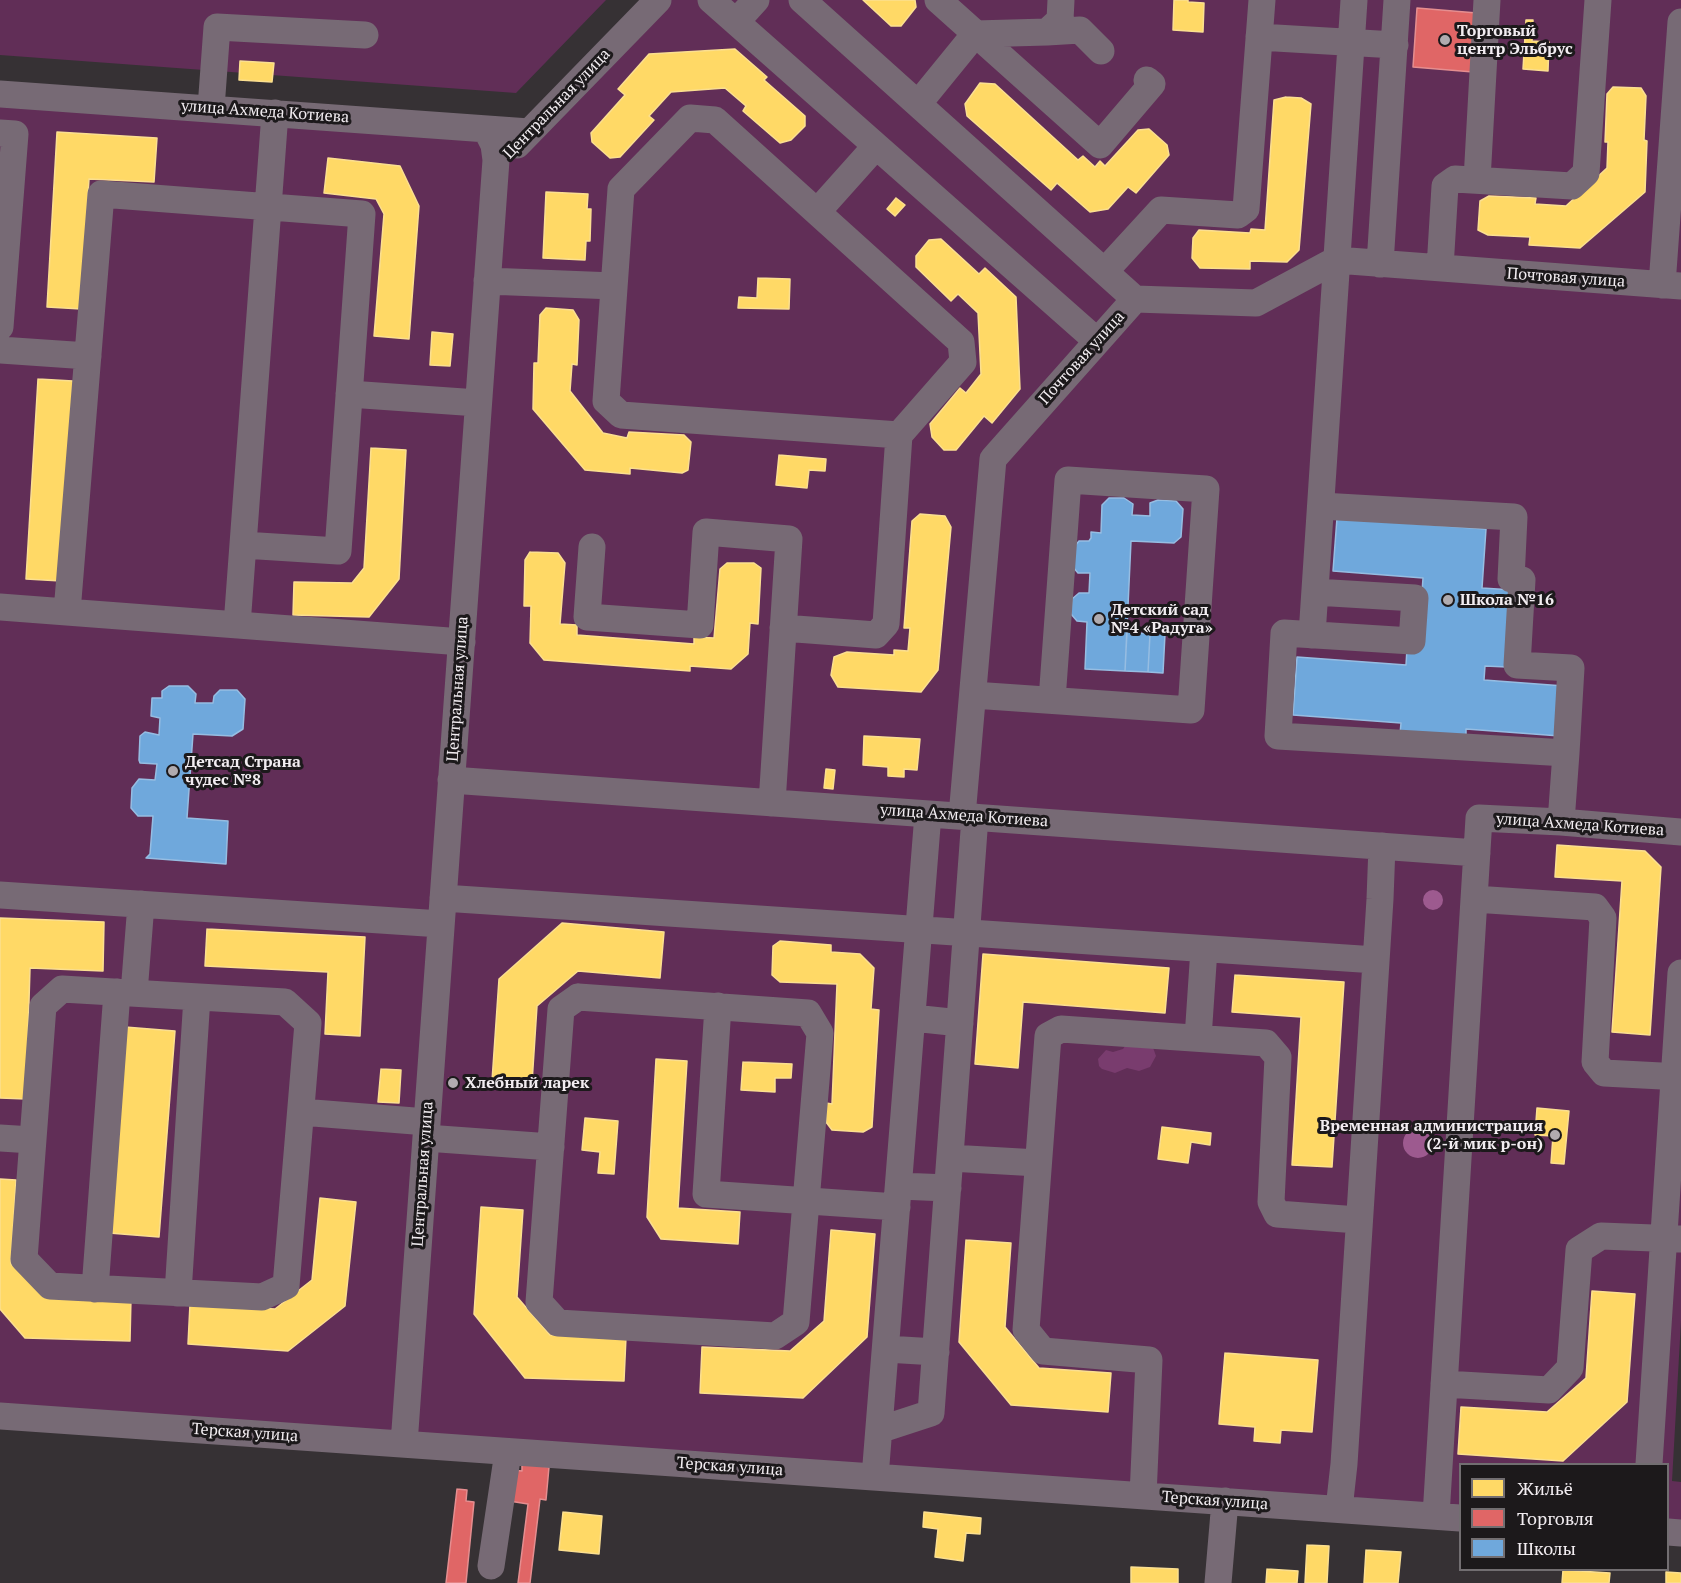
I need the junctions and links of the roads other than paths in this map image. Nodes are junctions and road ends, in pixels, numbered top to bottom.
1 (658, 0) edge
2 (711, 0) edge
3 (756, 0) edge
4 (802, 0) edge
5 (938, 0) edge
6 (1061, 0) edge
7 (1262, 0) edge
8 (1354, 0) edge
9 (1397, 0) edge
10 (1487, 0) edge
11 (1598, 0) edge
12 (736, 22) junction
13 (1681, 30) edge
14 (1047, 32) junction
15 (365, 34) dead end
16 (975, 34) junction
17 (1259, 37) junction
18 (1351, 42) junction
19 (1395, 45) junction
20 (1101, 51) dead end
21 (1147, 80) dead end
22 (0, 94) edge
23 (918, 104) junction
24 (211, 108) junction
25 (275, 113) junction
26 (486, 129) junction
27 (529, 132) junction
28 (0, 133) edge
29 (876, 146) junction
30 (495, 167) junction
31 (1477, 180) junction
32 (268, 207) junction
33 (817, 212) junction
34 (1336, 260) junction
35 (1380, 264) junction
36 (1440, 268) junction
37 (1105, 271) junction
38 (487, 281) junction
39 (614, 286) junction
40 (1671, 286) edge
41 (1136, 299) junction
42 (0, 327) edge
43 (1097, 341) junction
44 (0, 350) edge
45 (88, 356) junction
46 (349, 394) junction
47 (478, 403) junction
48 (899, 435) junction
49 (1321, 506) junction
50 (243, 545) junction
51 (592, 547) dead end
52 (1315, 592) junction
53 (0, 607) edge
54 (67, 612) junction
55 (237, 625) junction
56 (783, 628) junction
57 (1312, 635) junction
58 (462, 642) junction
59 (973, 695) junction
60 (1052, 700) junction
61 (1566, 753) junction
62 (451, 780) junction
63 (772, 803) junction
64 (928, 814) junction
65 (969, 817) junction
66 (1561, 822) junction
67 (1681, 832) edge
68 (1382, 846) junction
69 (1477, 853) junction
70 (0, 895) edge
71 (1474, 899) junction
72 (141, 904) junction
73 (442, 911) junction
74 (920, 930) junction
75 (967, 933) junction
76 (1204, 949) junction
77 (1376, 960) junction
78 (1681, 973) edge
79 (125, 993) junction
80 (197, 997) junction
81 (718, 1006) junction
82 (913, 1018) junction
83 (960, 1023) junction
84 (1198, 1038) junction
85 (1678, 1077) edge
86 (301, 1112) junction
87 (426, 1130) junction
88 (0, 1138) edge
89 (32, 1140) junction
90 (551, 1147) junction
91 (950, 1158) junction
92 (1038, 1163) junction
93 (948, 1188) junction
94 (898, 1197) junction
95 (806, 1201) junction
96 (1358, 1220) junction
97 (1672, 1239) edge
98 (94, 1288) junction
99 (178, 1293) junction
100 (886, 1349) junction
101 (936, 1352) junction
102 (1444, 1384) junction
103 (0, 1416) edge
104 (879, 1430) junction
105 (404, 1444) junction
106 (508, 1452) junction
107 (1649, 1463) edge
108 (876, 1477) junction
109 (1143, 1496) junction
110 (1225, 1502) junction
111 (1339, 1509) junction
112 (1448, 1517) edge
113 (491, 1566) dead end
114 (1218, 1583) edge

1 - 27 street, Центральная улица
2 - 12 street
3 - 12 street
4 - 23 street
5 - 16 street
6 - 14 street
7 - 17 street
8 - 18 street
9 - 19 street
10 - 31 street
11 - 31 street
12 - 29 street
13 - 40 street
14 - 16 street
14 - 20 street
15 - 24 street
16 - 21 street
16 - 23 street
17 - 18 street
17 - 37 street
18 - 19 street
18 - 34 street
19 - 35 street
22 - 24 street, улица Ахмеда Котиева
23 - 37 street
24 - 25 street, улица Ахмеда Котиева
25 - 26 street, улица Ахмеда Котиева
25 - 32 street
26 - 27 street, улица Ахмеда Котиева
26 - 30 street
27 - 30 street, Центральная улица
28 - 42 street
29 - 33 street
29 - 43 street
30 - 38 street, Центральная улица
31 - 36 street
32 - 45 street
32 - 46 street
32 - 50 street
33 - 39 street
33 - 48 street
34 - 35 street, Почтовая улица
34 - 41 street, Почтовая улица
34 - 49 street
35 - 36 street, Почтовая улица
36 - 40 street, Почтовая улица
37 - 41 street
38 - 39 street
38 - 47 street, Центральная улица
39 - 48 street
41 - 43 street, Почтовая улица
43 - 59 street, Почтовая улица
44 - 45 street
45 - 54 street
46 - 47 street
46 - 50 street
47 - 58 street, Центральная улица
48 - 56 street
49 - 52 street
49 - 61 street
50 - 55 street
51 - 56 street
52 - 57 street
52 - 57 street
53 - 54 street
54 - 55 street
55 - 58 street
56 - 63 street
57 - 61 street
58 - 62 street, Центральная улица
59 - 60 street
59 - 65 street, Почтовая улица
60 - 60 street
61 - 66 street
62 - 63 street, улица Ахмеда Котиева
62 - 73 street, Центральная улица
63 - 64 street, улица Ахмеда Котиева
64 - 65 street, улица Ахмеда Котиева
64 - 74 street
65 - 68 street, улица Ахмеда Котиева
65 - 75 street, Почтовая улица
66 - 67 street, улица Ахмеда Котиева
66 - 69 street, улица Ахмеда Котиева
68 - 69 street, улица Ахмеда Котиева
68 - 77 street
69 - 71 street
70 - 72 street
71 - 85 street
71 - 102 street
72 - 73 street
72 - 79 street
73 - 74 street
73 - 87 street, Центральная улица
74 - 75 street
74 - 82 street
75 - 76 street
75 - 83 street, Почтовая улица
76 - 77 street
76 - 84 street
77 - 96 street
78 - 85 street
79 - 80 street
79 - 89 street
79 - 98 street
80 - 86 street
80 - 99 street
81 - 90 street
81 - 95 street
81 - 95 street
82 - 83 street
82 - 94 street
83 - 91 street, Почтовая улица
84 - 92 street
84 - 96 street
85 - 97 street
86 - 87 street
86 - 99 street
87 - 90 street
87 - 105 street, Центральная улица
88 - 89 street
89 - 98 street
90 - 95 street
91 - 92 street
91 - 93 street, Почтовая улица
92 - 109 street
93 - 94 street
93 - 101 street, Почтовая улица
94 - 95 street
94 - 100 street
96 - 111 street
97 - 102 street
97 - 107 street
98 - 99 street
100 - 101 street
100 - 104 street
101 - 104 street, Почтовая улица
102 - 112 street
103 - 105 street, Терская улица
104 - 108 street
105 - 106 street, Терская улица
106 - 108 street, Терская улица
106 - 113 street
108 - 109 street, Терская улица
109 - 110 street, Терская улица
110 - 111 street, Терская улица
110 - 114 street
111 - 112 street, Терская улица

